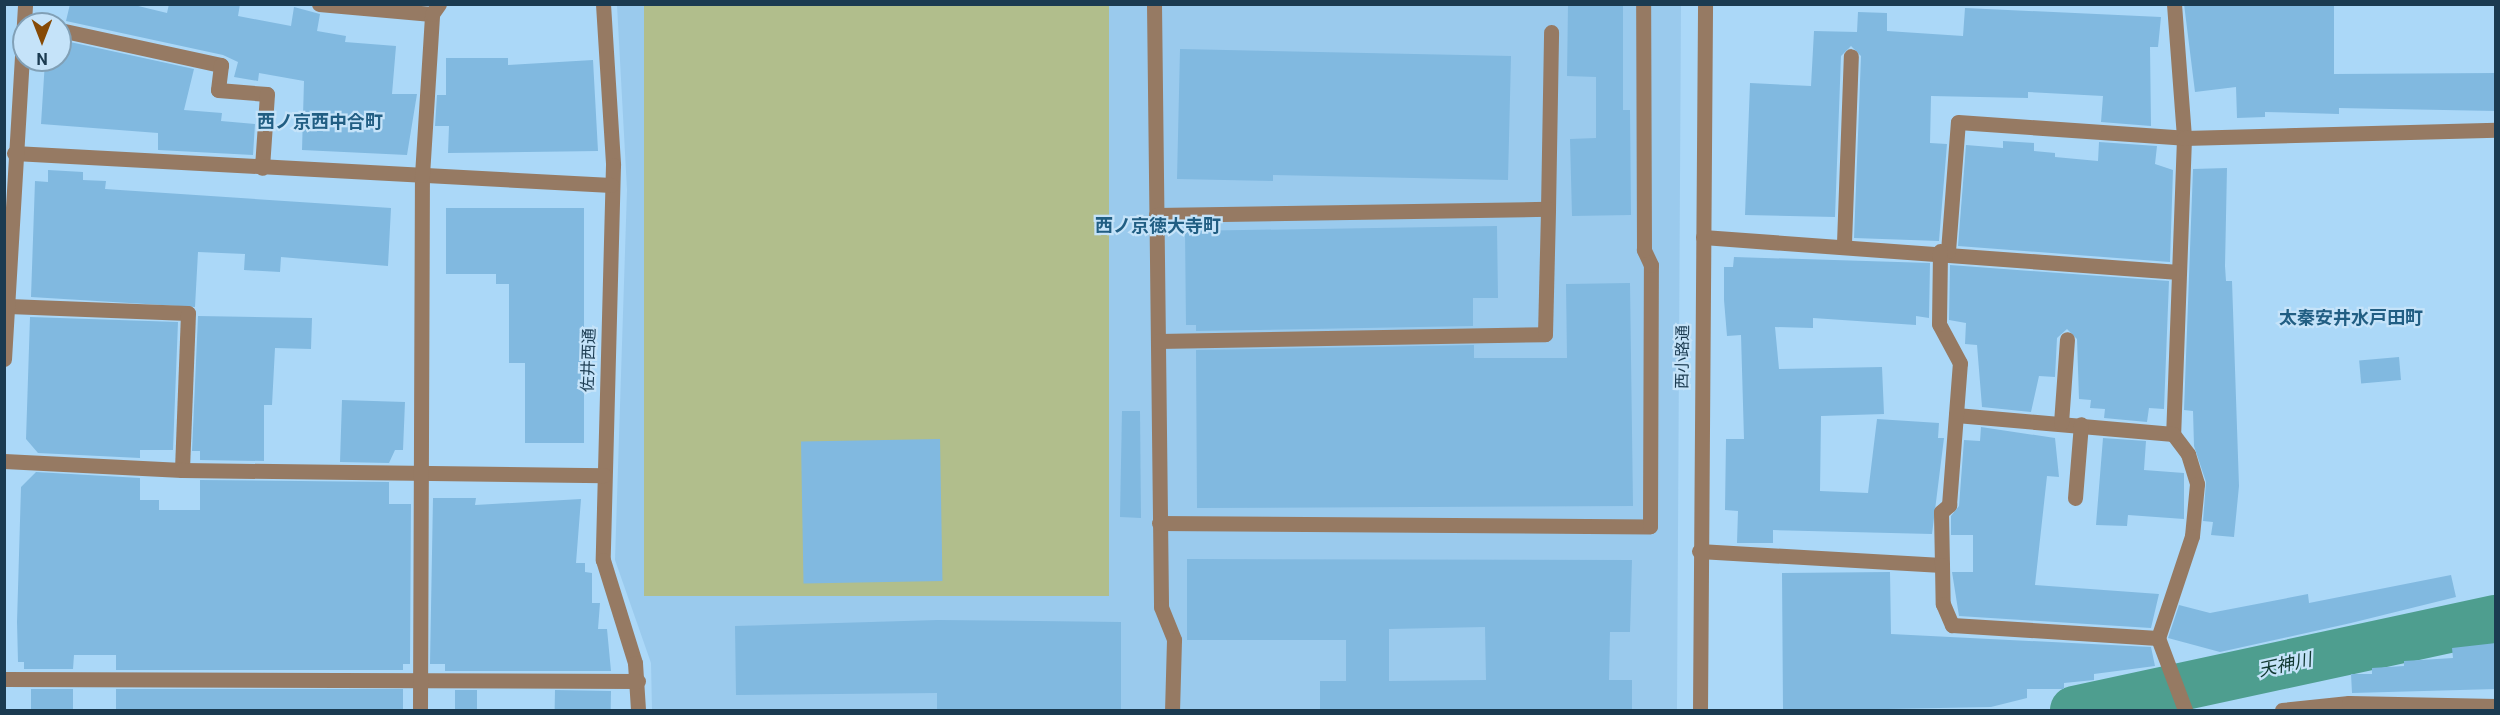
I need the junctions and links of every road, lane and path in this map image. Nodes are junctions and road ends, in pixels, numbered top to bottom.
1 (319, 4) edge
2 (603, 4) edge
3 (1154, 4) edge
4 (1643, 4) edge
5 (1705, 4) edge
6 (2170, 5) edge
7 (436, 10) edge
8 (1551, 32) dead end
9 (72, 33) edge
10 (1851, 56) dead end
11 (23, 72) edge
12 (2496, 130) edge
13 (2184, 138) junction
14 (14, 153) junction
15 (262, 168) junction
16 (422, 175) junction
17 (612, 185) junction
18 (1548, 209) junction
19 (1156, 215) junction
20 (1703, 237) junction
21 (1844, 243) junction
22 (1944, 251) junction
23 (2179, 272) junction
24 (8, 306) junction
25 (2067, 339) dead end
26 (1158, 341) junction
27 (4, 359) edge
28 (1956, 415) junction
29 (2061, 423) junction
30 (2081, 424) junction
31 (2173, 434) junction
32 (4, 462) edge
33 (182, 470) junction
34 (420, 474) junction
35 (604, 475) junction
36 (2076, 498) dead end
37 (1160, 523) junction
38 (1699, 552) junction
39 (1942, 565) junction
40 (2158, 638) junction
41 (4, 680) edge
42 (638, 681) junction
43 (420, 683) junction
44 (2496, 706) edge
45 (2349, 707) edge
46 (2461, 707) edge
47 (2184, 709) edge
48 (420, 711) edge
49 (638, 711) edge
50 (1172, 711) edge
51 (1700, 711) edge
52 (2282, 711) edge

1 - 7 street
2 - 17 street, 佐井西通
3 - 19 street
4 - 37 street
5 - 20 street, 西小路通
6 - 13 street
7 - 16 street
8 - 18 street
9 - 15 street
10 - 21 street
11 - 14 street
12 - 13 street
13 - 22 street
13 - 23 street
14 - 15 street
14 - 24 street
15 - 16 street
16 - 17 street
16 - 34 street
17 - 35 street, 佐井西通
18 - 19 street
18 - 26 street
19 - 26 street
20 - 21 street
20 - 38 street, 西小路通
21 - 22 street
22 - 23 street
22 - 28 street
23 - 31 street
24 - 27 street
24 - 33 street
25 - 29 street
26 - 37 street
28 - 29 street
28 - 39 street
29 - 30 street
30 - 31 street
30 - 36 street
31 - 40 street
32 - 33 street
33 - 34 street
34 - 35 street
34 - 43 street
35 - 42 street, 佐井西通
37 - 50 street
38 - 39 street
38 - 51 street, 西小路通
39 - 40 street
40 - 47 street
41 - 43 street
42 - 43 street
42 - 49 street, 佐井西通
43 - 48 street
44 - 46 street
45 - 46 street
45 - 52 street

